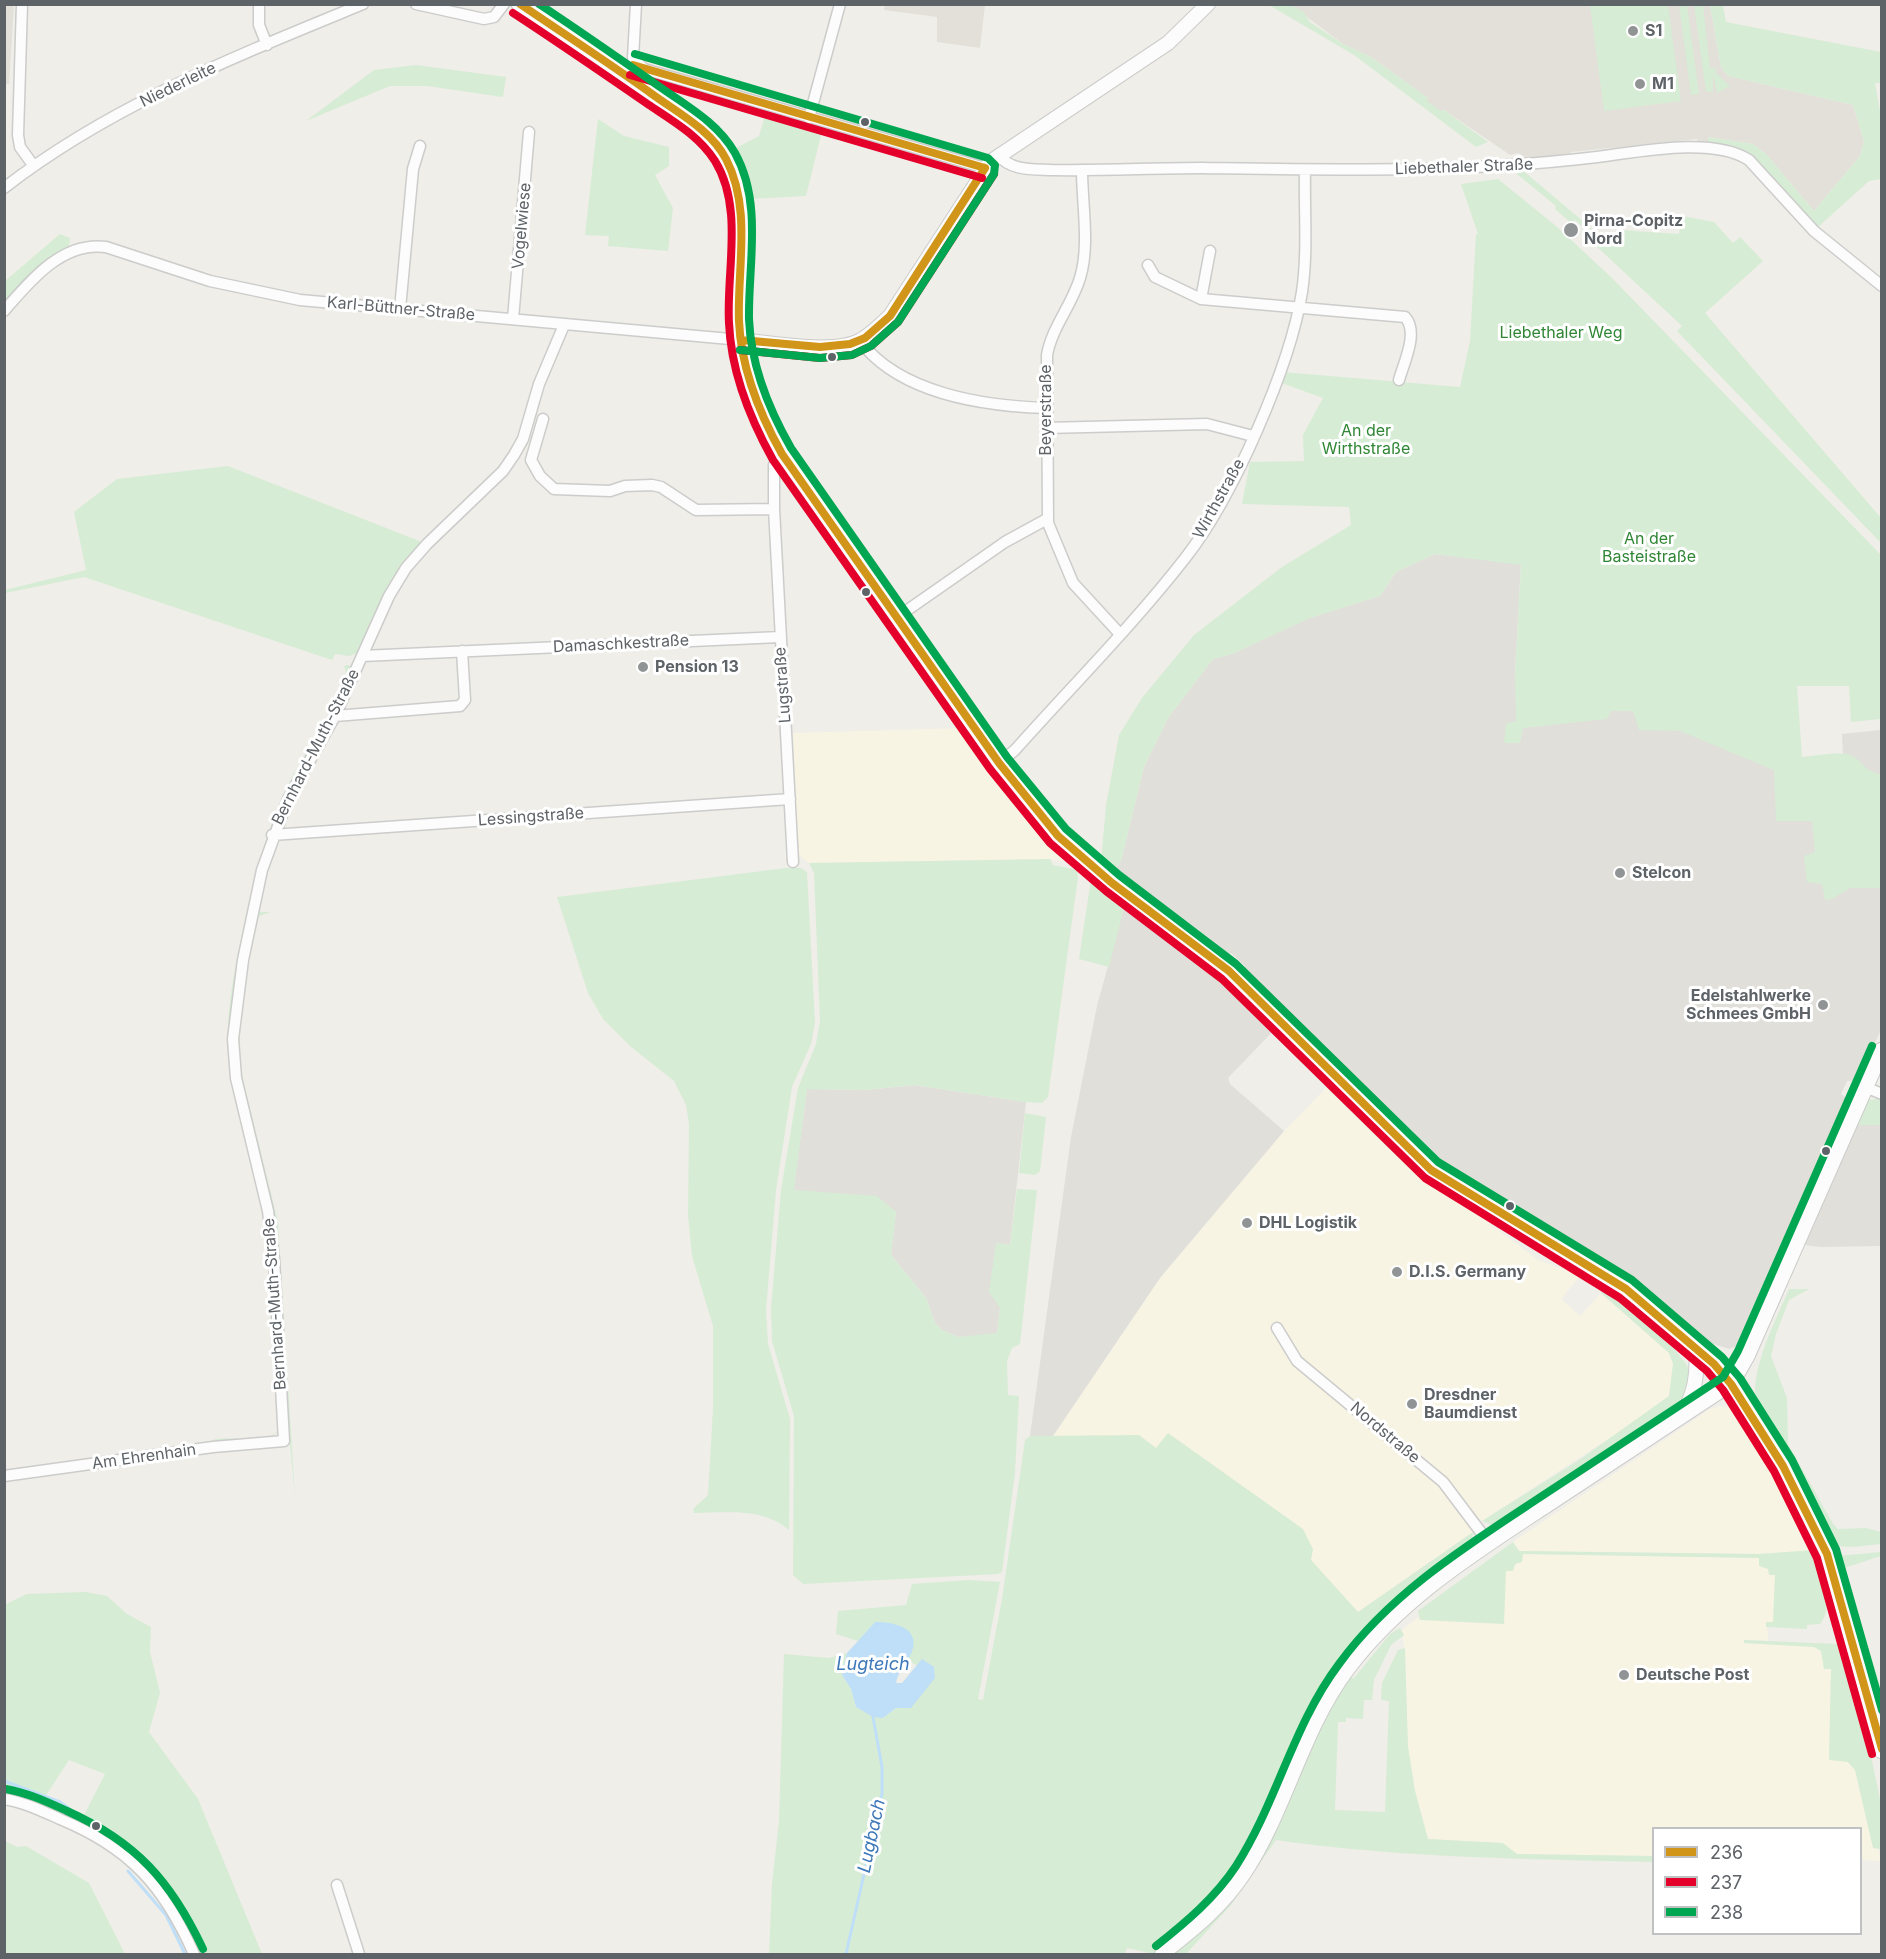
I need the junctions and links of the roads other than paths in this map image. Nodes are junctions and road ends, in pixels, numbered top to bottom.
1 (22, 4) edge
2 (260, 4) edge
3 (363, 4) edge
4 (416, 4) edge
5 (504, 4) edge
6 (519, 4) edge
7 (636, 4) edge
8 (840, 4) edge
9 (1208, 4) edge
10 (267, 45) junction
11 (809, 118) junction
12 (529, 132) dead end
13 (420, 146) dead end
14 (998, 155) junction
15 (33, 165) junction
16 (985, 168) junction
17 (1305, 170) junction
18 (1082, 171) junction
19 (4, 188) edge
20 (1210, 250) dead end
21 (1148, 265) dead end
22 (1881, 286) edge
23 (1201, 299) junction
24 (400, 309) junction
25 (1299, 310) junction
26 (4, 311) edge
27 (513, 319) junction
28 (564, 325) junction
29 (741, 340) junction
30 (860, 341) junction
31 (1399, 380) dead end
32 (1046, 408) junction
33 (543, 419) dead end
34 (1046, 428) junction
35 (1253, 436) junction
36 (782, 454) junction
37 (774, 509) junction
38 (1047, 519) junction
39 (896, 618) junction
40 (1119, 633) junction
41 (780, 637) junction
42 (462, 651) junction
43 (362, 656) junction
44 (335, 716) junction
45 (999, 764) junction
46 (790, 799) junction
47 (272, 835) junction
48 (793, 862) dead end
49 (1881, 1050) edge
50 (1865, 1087) junction
51 (1881, 1094) edge
52 (1277, 1328) dead end
53 (1696, 1349) junction
54 (1731, 1384) junction
55 (1681, 1418) junction
56 (284, 1441) joint
57 (4, 1476) edge
58 (1489, 1543) junction
59 (1881, 1751) edge
60 (4, 1799) edge
61 (338, 1885) dead end
62 (195, 1954) edge
63 (359, 1954) edge
64 (1162, 1954) edge

1 - 15 street
2 - 10 street
3 - 10 street, Niederleite
4 - 5 street
6 - 29 main road
7 - 11 street
8 - 11 street
9 - 14 street
10 - 15 street, Niederleite
11 - 16 street
12 - 27 street, Vogelwiese
13 - 24 street
14 - 16 street
14 - 18 street, Liebethaler Straße
15 - 19 street, Niederleite
16 - 30 street
17 - 18 street, Liebethaler Straße
17 - 22 street, Liebethaler Straße
17 - 25 street, Wirthstraße
18 - 32 street, Beyerstraße
20 - 23 street
21 - 23 street
23 - 25 street
24 - 26 street, Karl-Büttner-Straße
24 - 27 street, Karl-Büttner-Straße
25 - 31 street
25 - 35 street, Wirthstraße
27 - 28 street, Karl-Büttner-Straße
28 - 29 street, Karl-Büttner-Straße
28 - 43 street, Bernhard-Muth-Straße
29 - 30 street
29 - 36 main road
30 - 32 street
32 - 34 street, Beyerstraße
33 - 37 street
34 - 35 street
34 - 38 street, Beyerstraße
35 - 40 street, Wirthstraße
36 - 37 street, Lugstraße
36 - 39 main road
37 - 41 street, Lugstraße
38 - 39 street
38 - 40 street, Beyerstraße
39 - 45 main road
40 - 45 street, Wirthstraße
41 - 42 street, Damaschkestraße
41 - 46 street, Lugstraße
42 - 43 street, Damaschkestraße
42 - 44 street
43 - 44 street, Bernhard-Muth-Straße
44 - 47 street, Bernhard-Muth-Straße
45 - 53 main road
46 - 47 street, Lessingstraße
46 - 48 street, Lugstraße
47 - 56 street, Bernhard-Muth-Straße
49 - 50 main road
50 - 51 street
50 - 54 main road
52 - 58 street, Nordstraße
53 - 54 main road
53 - 55 street
54 - 55 street
54 - 59 main road
55 - 58 street
56 - 57 street, Am Ehrenhain
58 - 64 street
60 - 62 street
61 - 63 street

